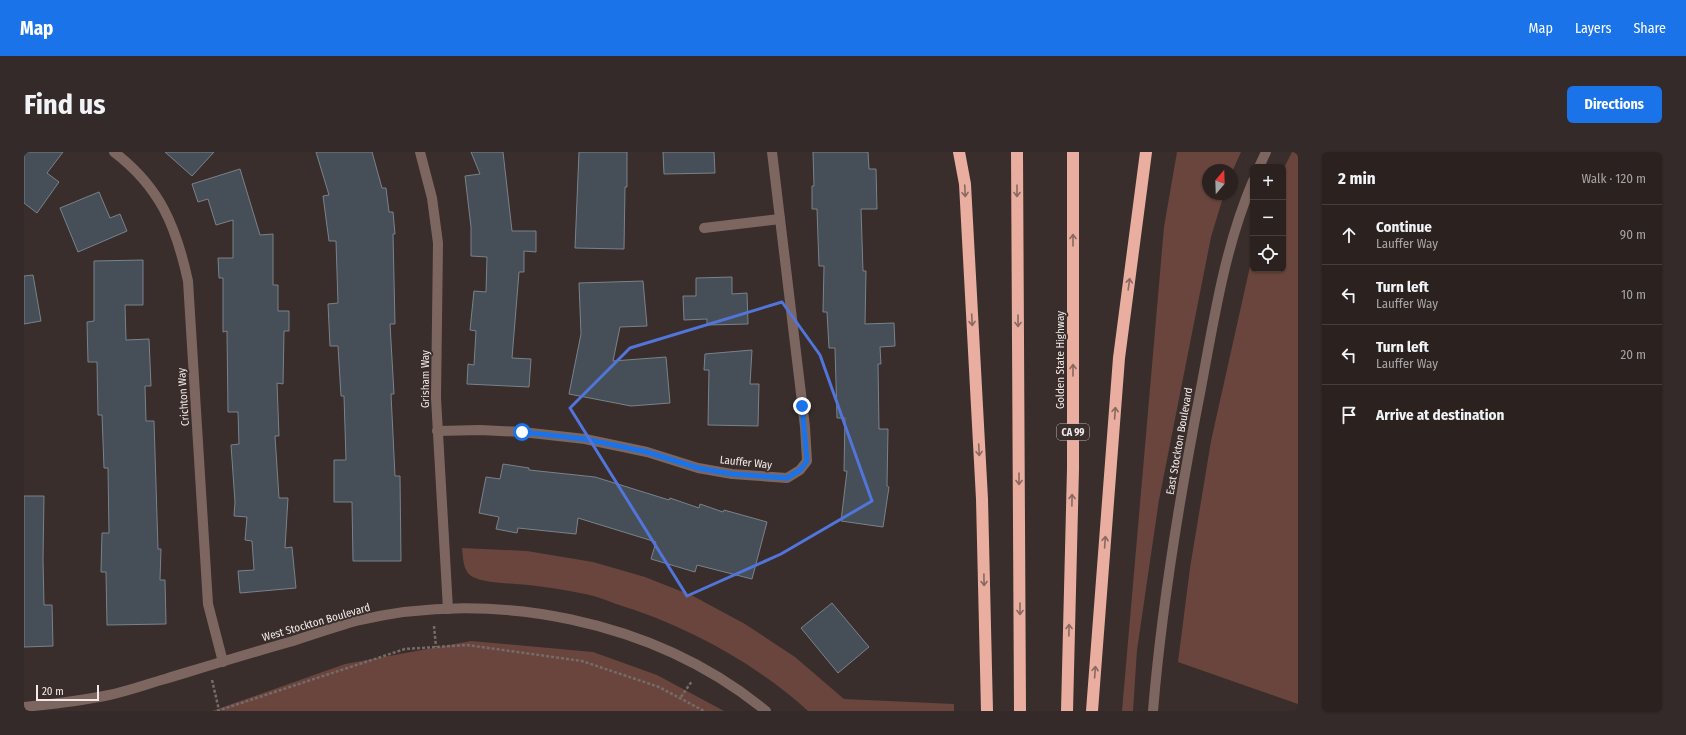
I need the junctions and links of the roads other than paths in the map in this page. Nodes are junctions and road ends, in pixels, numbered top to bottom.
1 (114, 152) edge
2 (420, 152) edge
3 (772, 152) edge
4 (959, 152) edge
5 (1018, 152) edge
6 (1073, 152) edge
7 (1146, 152) edge
8 (1266, 152) edge
9 (1260, 164) edge
10 (1250, 189) edge
11 (780, 219) junction
12 (704, 228) dead end
13 (437, 432) junction
14 (448, 609) junction
15 (223, 662) junction
16 (24, 707) edge
17 (766, 711) edge
18 (987, 711) edge
19 (1020, 711) edge
20 (1067, 711) edge
21 (1092, 711) edge
22 (1153, 711) edge

1 - 15 street, Crichton Way
2 - 13 street, Grisham Way
3 - 11 street, Lauffer Way
4 -> 18 highway
5 -> 19 highway
20 -> 6 highway, Golden State Highway / CA 99
21 -> 7 highway
8 - 9 street
10 - 22 street, East Stockton Boulevard
11 - 12 street
11 - 13 street, Lauffer Way
13 - 14 street, Grisham Way
14 - 15 street, West Stockton Boulevard
14 - 17 street, West Stockton Boulevard
15 - 16 street, West Stockton Boulevard

